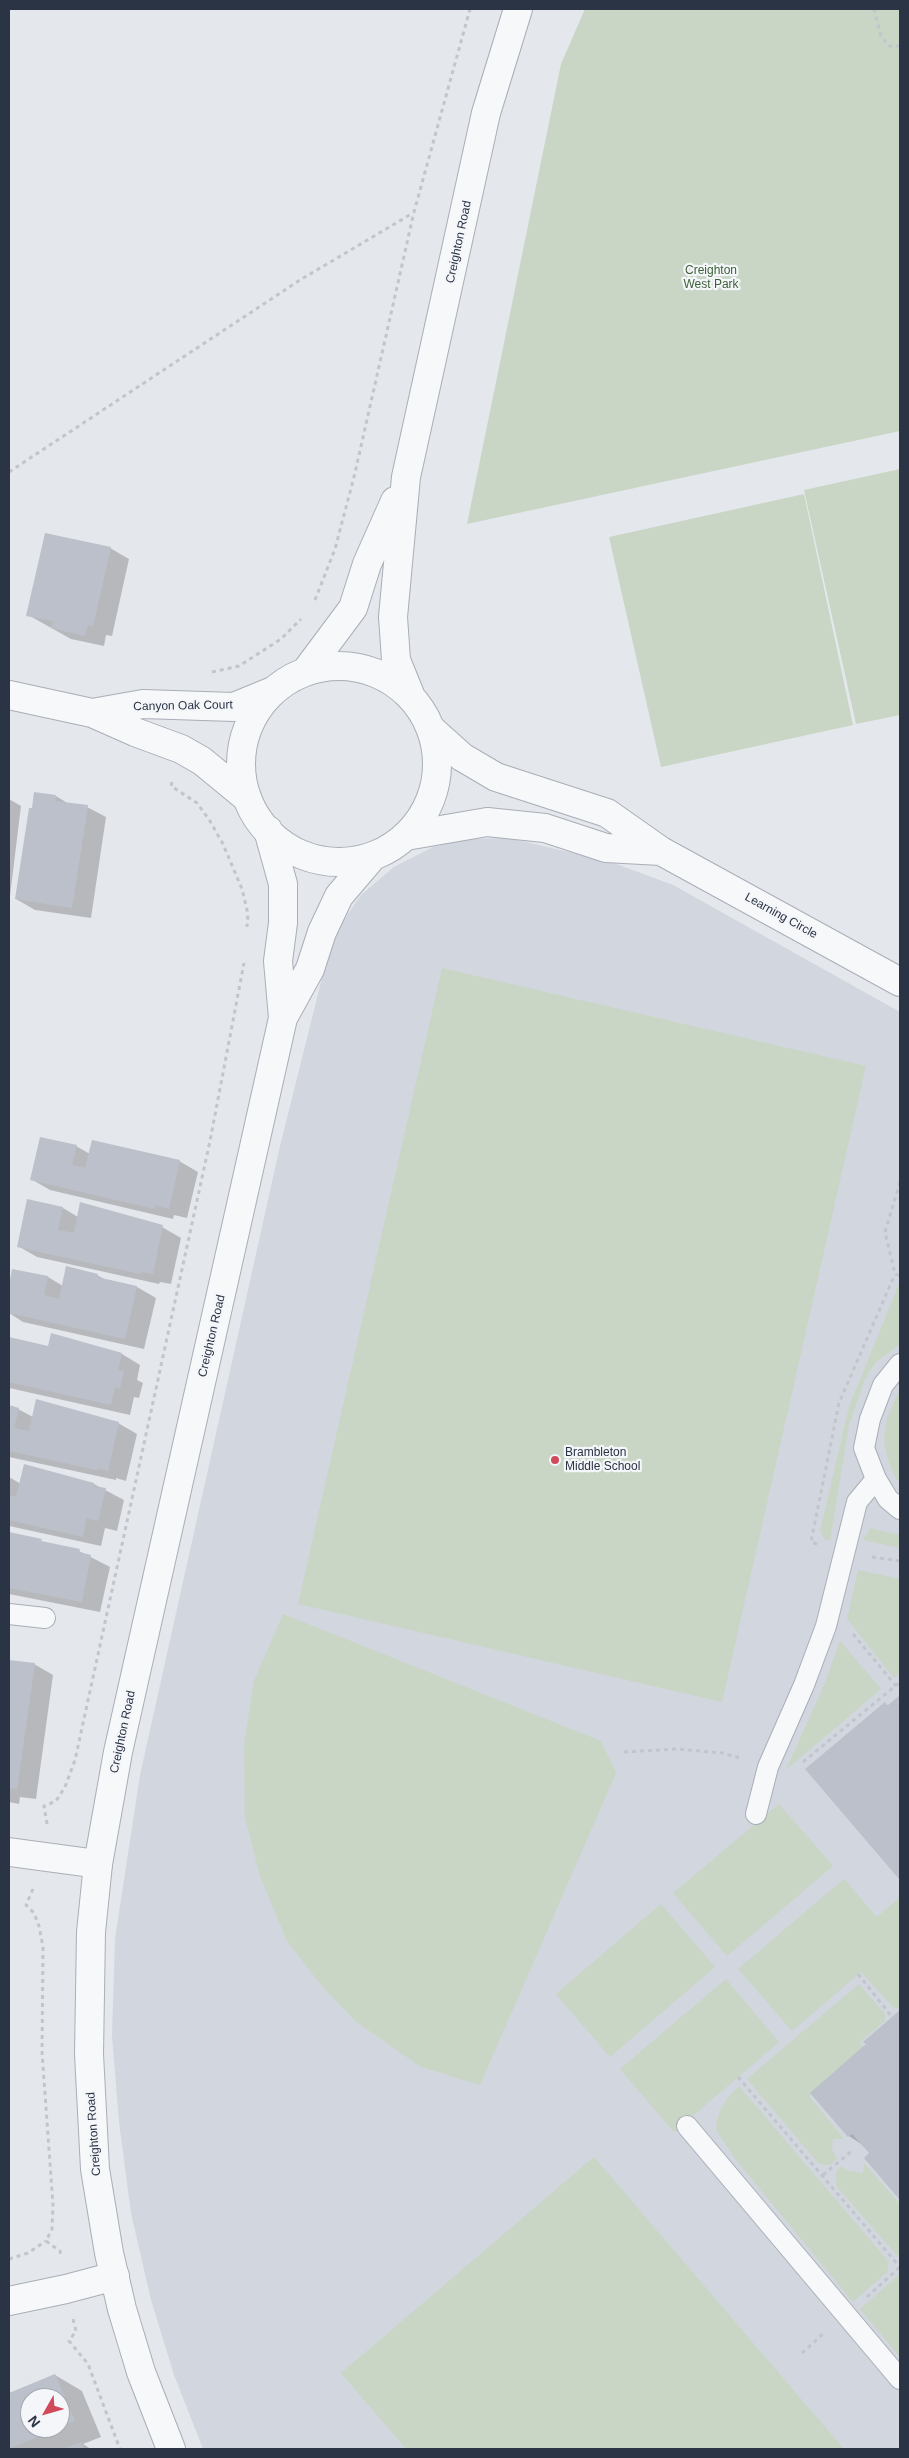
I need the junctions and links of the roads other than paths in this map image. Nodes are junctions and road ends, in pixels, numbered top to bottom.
1 (518, 9) edge
2 (406, 476) junction
3 (306, 671) junction
4 (273, 691) junction
5 (9, 695) edge
6 (412, 697) junction
7 (92, 713) junction
8 (432, 730) junction
9 (248, 798) junction
10 (268, 830) junction
11 (406, 836) junction
12 (661, 851) junction
13 (373, 856) junction
14 (900, 982) edge
15 (283, 1018) junction
16 (900, 1364) edge
17 (876, 1478) junction
18 (900, 1509) edge
19 (9, 1614) edge
20 (45, 1618) dead end
21 (756, 1814) dead end
22 (9, 1852) edge
23 (98, 1864) junction
24 (687, 2126) dead end
25 (115, 2276) junction
26 (9, 2301) edge
27 (900, 2379) edge
28 (171, 2449) edge

1 - 2 street, Creighton Road
2 - 3 street, Creighton Road
2 - 6 street, Creighton Road
3 - 4 street, Creighton Road
3 - 6 street, Creighton Road
4 - 7 street, Canyon Oak Court
4 - 9 street, Creighton Road
5 - 7 street, Canyon Oak Court
6 - 8 street, Creighton Road
7 - 9 street, Canyon Oak Court
8 - 11 street, Creighton Road
8 - 12 street, Learning Circle
9 - 10 street, Creighton Road
10 - 13 street, Creighton Road
10 - 15 street, Creighton Road
11 - 12 street, Learning Circle
11 - 13 street, Creighton Road
12 - 14 street, Learning Circle
13 - 15 street, Creighton Road
15 - 23 street, Creighton Road
16 - 17 lane
17 - 18 lane
17 - 21 lane
19 - 20 lane
22 - 23 street
23 - 25 street, Creighton Road
24 - 27 lane
25 - 26 street
25 - 28 street, Creighton Road

